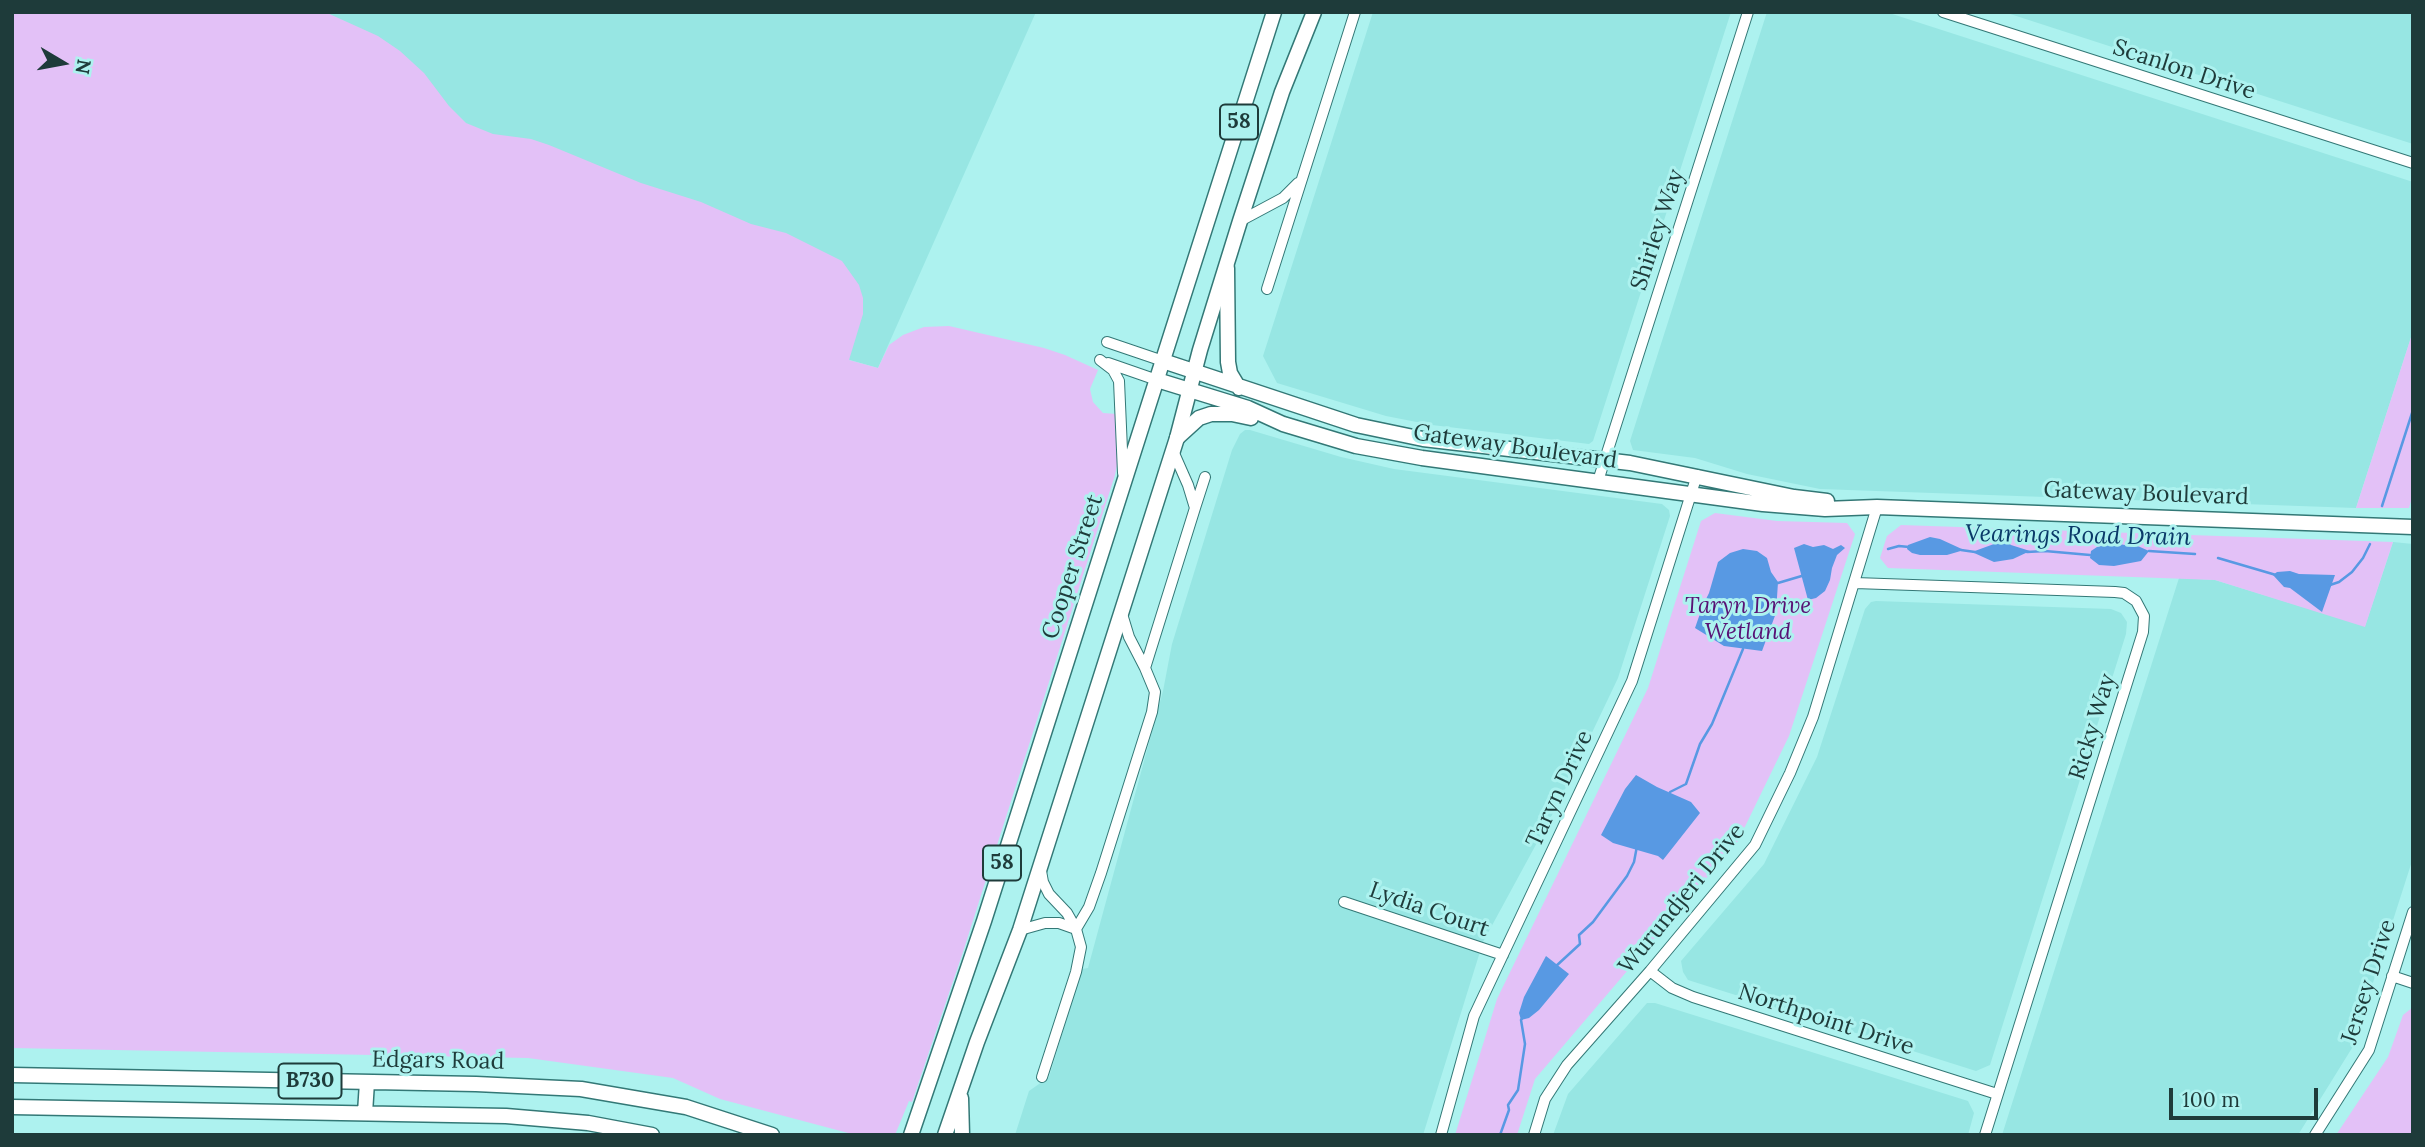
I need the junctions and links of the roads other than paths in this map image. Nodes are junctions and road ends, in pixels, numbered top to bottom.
1 (1274, 12) edge
2 (1314, 12) edge
3 (1355, 12) edge
4 (1748, 12) edge
5 (1943, 12) edge
6 (2413, 163) edge
7 (1302, 177) junction
8 (1240, 221) junction
9 (1227, 263) junction
10 (1267, 289) dead end
11 (1107, 342) dead end
12 (1163, 361) junction
13 (1194, 373) junction
14 (1157, 380) junction
15 (1238, 388) junction
16 (1191, 391) junction
17 (1283, 424) junction
18 (1423, 439) junction
19 (1175, 444) junction
20 (1422, 458) junction
21 (1603, 459) junction
22 (1697, 475) junction
23 (1205, 477) dead end
24 (1598, 481) junction
25 (1122, 488) junction
26 (1692, 495) junction
27 (1877, 507) junction
28 (1195, 508) junction
29 (2413, 527) edge
30 (1855, 583) junction
31 (1121, 610) junction
32 (1145, 667) junction
33 (1040, 868) junction
34 (1344, 902) dead end
35 (2413, 912) edge
36 (1076, 929) junction
37 (1020, 930) junction
38 (1503, 955) junction
39 (1650, 971) junction
40 (2392, 976) junction
41 (2413, 983) edge
42 (12, 1075) edge
43 (1042, 1077) dead end
44 (367, 1082) junction
45 (961, 1090) junction
46 (1997, 1094) junction
47 (12, 1107) edge
48 (365, 1113) junction
49 (913, 1129) edge
50 (652, 1135) edge
51 (772, 1135) edge
52 (904, 1135) edge
53 (945, 1135) edge
54 (962, 1135) edge
55 (1438, 1135) edge
56 (1534, 1135) edge
57 (1984, 1135) edge
58 (2315, 1135) edge

1 - 12 main road, Cooper Street / 58
2 - 8 main road, 58
3 - 7 street
4 - 21 street, Shirley Way
5 - 6 street, Scanlon Drive
7 - 8 street
7 - 10 street
8 - 9 main road, 58
9 - 13 main road, 58
9 - 15 main road
11 - 12 street
12 - 13 main road, Gateway Boulevard
12 - 14 main road, Cooper Street / 58
13 - 15 main road, Gateway Boulevard
13 - 16 main road, 58
14 - 16 main road, Gateway Boulevard
14 - 25 main road, Cooper Street / 58
14 - 25 street
15 - 18 main road, Gateway Boulevard
16 - 17 main road, Gateway Boulevard
16 - 19 main road, 58
17 - 19 main road
17 - 20 main road, Gateway Boulevard
18 - 20 main road
18 - 21 main road, Gateway Boulevard
19 - 28 street
19 - 31 main road, 58
20 - 24 main road, Gateway Boulevard
21 - 22 main road, Gateway Boulevard
21 - 24 street, Shirley Way
22 - 26 street, Taryn Drive
22 - 27 main road, Gateway Boulevard
23 - 28 street
24 - 26 main road, Gateway Boulevard
25 - 49 main road, Cooper Street / 58
26 - 27 main road, Gateway Boulevard
26 - 38 street, Taryn Drive
27 - 29 main road, Gateway Boulevard
27 - 30 street, Wurundjeri Drive
28 - 32 street
30 - 39 street, Wurundjeri Drive
30 - 46 street, Ricky Way
31 - 32 street
31 - 33 main road, 58
32 - 36 street
33 - 36 street
33 - 37 main road, 58
34 - 38 street, Lydia Court
35 - 40 street, Jersey Drive
36 - 37 street
36 - 43 street
37 - 45 main road, 58
38 - 55 street, Taryn Drive
39 - 46 street, Northpoint Drive
39 - 56 street, Wurundjeri Drive
40 - 41 street
40 - 58 street, Jersey Drive
42 - 44 main road, Edgars Road / B730
44 - 48 main road
44 - 51 main road, Edgars Road / B730
45 - 53 main road, 58
45 - 54 main road
46 - 57 street, Ricky Way
47 - 48 main road, B730
48 - 50 main road, B730
49 - 52 main road

